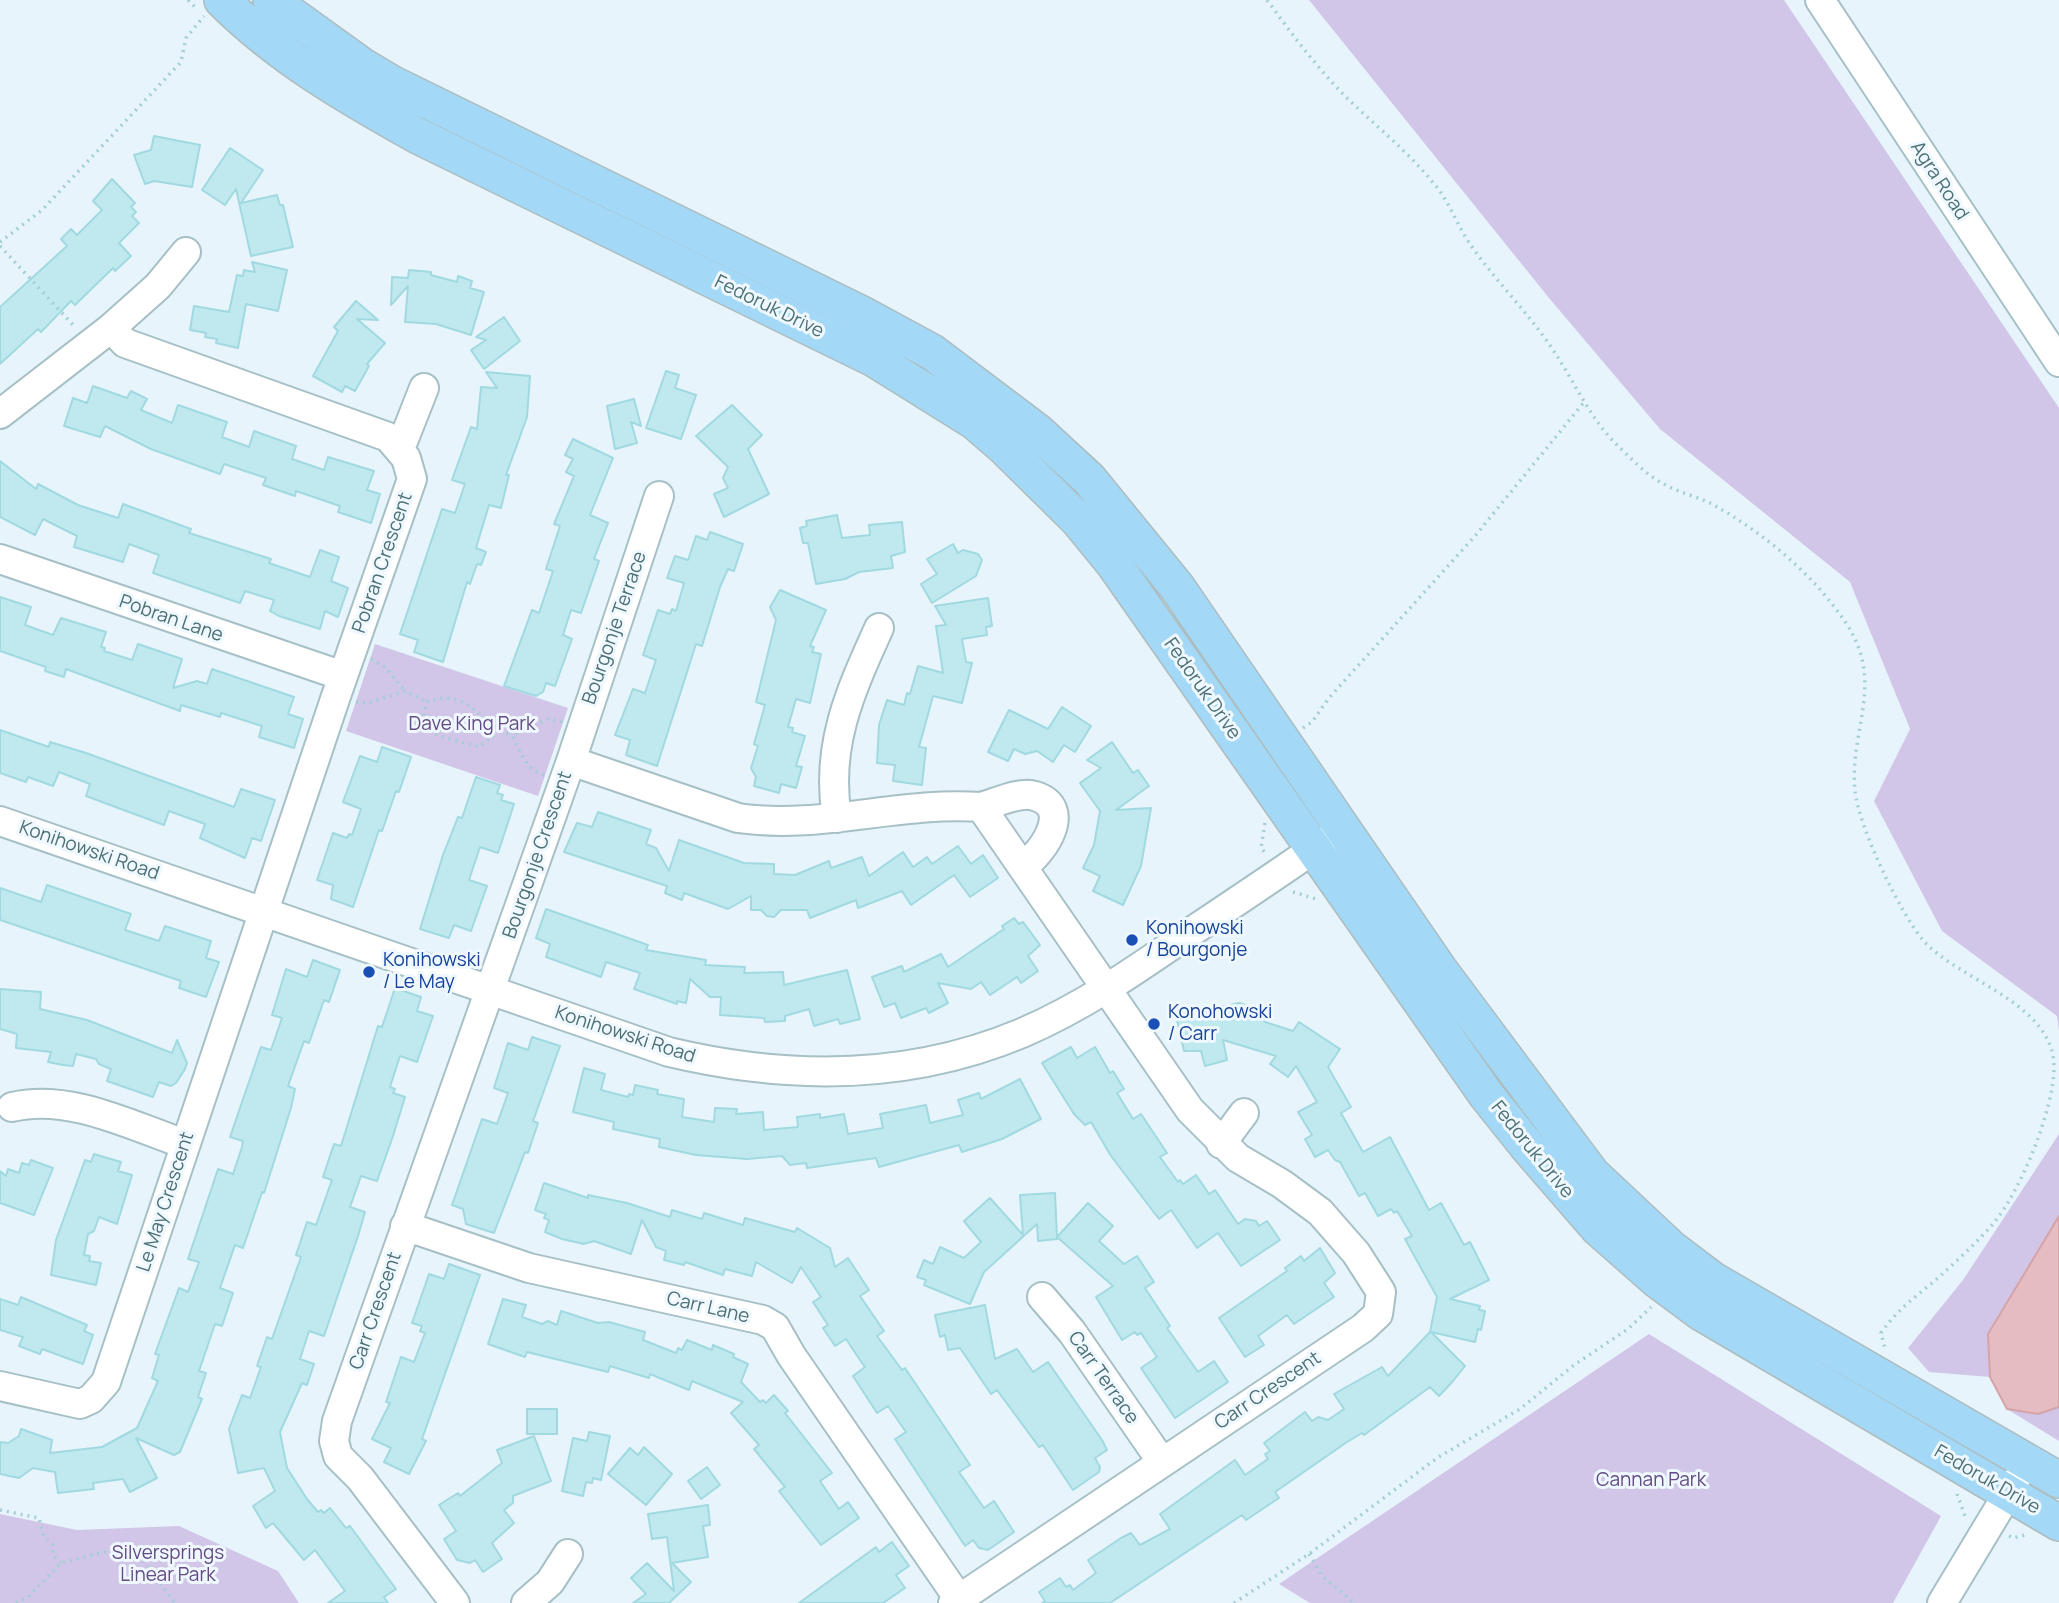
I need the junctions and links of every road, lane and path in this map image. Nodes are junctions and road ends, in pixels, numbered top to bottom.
1 (188, 0) edge
2 (271, 0) edge
3 (1267, 0) edge
4 (1820, 0) edge
5 (213, 14) edge
6 (0, 244) edge
7 (186, 252) dead end
8 (101, 336) junction
9 (2059, 362) edge
10 (424, 388) dead end
11 (1585, 401) junction
12 (0, 414) edge
13 (400, 449) junction
14 (659, 496) dead end
15 (0, 559) edge
16 (879, 628) dead end
17 (344, 675) junction
18 (405, 691) junction
19 (427, 702) junction
20 (581, 729) junction
21 (1298, 731) dead end
22 (500, 732) junction
23 (512, 735) junction
24 (567, 771) junction
25 (981, 807) junction
26 (1261, 815) dead end
27 (837, 818) junction
28 (0, 821) edge
29 (1342, 829) junction
30 (1314, 849) junction
31 (1025, 865) junction
32 (1279, 873) junction
33 (264, 911) junction
34 (1106, 987) junction
35 (489, 989) junction
36 (12, 1107) dead end
37 (1244, 1113) dead end
38 (185, 1144) junction
39 (1221, 1144) junction
40 (405, 1226) junction
41 (1042, 1297) dead end
42 (1653, 1306) dead end
43 (1886, 1354) dead end
44 (0, 1385) edge
45 (1999, 1447) junction
46 (1162, 1462) junction
47 (2059, 1480) edge
48 (1950, 1488) dead end
49 (2012, 1488) junction
50 (2059, 1503) edge
51 (0, 1510) edge
52 (1965, 1516) dead end
53 (2059, 1523) edge
54 (1309, 1554) junction
55 (568, 1555) dead end
56 (61, 1563) junction
57 (956, 1601) edge
58 (16, 1603) edge
59 (175, 1603) edge
60 (455, 1603) edge
61 (526, 1603) edge
62 (1234, 1603) edge
63 (1355, 1603) edge
64 (1942, 1603) edge

1 - 5 path
2 - 29 main road, Fedoruk Drive
3 - 11 path
4 - 9 street, Agra Road
5 - 6 path
5 - 30 main road, Fedoruk Drive
6 - 8 path
7 - 8 street
8 - 12 street
8 - 13 street
10 - 13 street
11 - 21 path
11 - 43 path
13 - 17 street, Pobran Crescent
14 - 20 street, Bourgonje Terrace
15 - 17 street, Pobran Lane
16 - 27 street
17 - 18 path
17 - 18 path
17 - 33 street, Pobran Crescent
18 - 19 path
19 - 22 path
19 - 22 path
20 - 23 path
20 - 24 street, Bourgonje Terrace
22 - 23 path
23 - 24 path
24 - 27 street, Bourgonje Crescent
24 - 35 street, Bourgonje Crescent
25 - 27 street, Bourgonje Crescent
25 - 31 street
25 - 31 street, Bourgonje Crescent
26 - 32 path
28 - 33 street, Konihowski Road
29 - 30 street, Konihowski Road
29 - 45 main road, Fedoruk Drive
30 - 32 street, Konihowski Road
30 - 49 main road, Fedoruk Drive
31 - 34 street
32 - 34 street, Konihowski Road
33 - 35 street, Konihowski Road
33 - 38 street, Le May Crescent
34 - 35 street, Konihowski Road
34 - 39 street, Carr Crescent
35 - 40 street, Carr Crescent
36 - 38 street
37 - 39 street
38 - 44 street, Le May Crescent
39 - 46 street, Carr Crescent
40 - 57 street, Carr Lane
40 - 60 street, Carr Crescent
41 - 46 street, Carr Terrace
42 - 54 path
45 - 47 main road, Fedoruk Drive
45 - 49 main road
46 - 57 street, Carr Crescent
48 - 52 path
49 - 50 main road
49 - 53 main road, Fedoruk Drive
49 - 64 street
51 - 56 path
54 - 62 path
54 - 63 path
55 - 61 street
56 - 58 path
56 - 59 path

